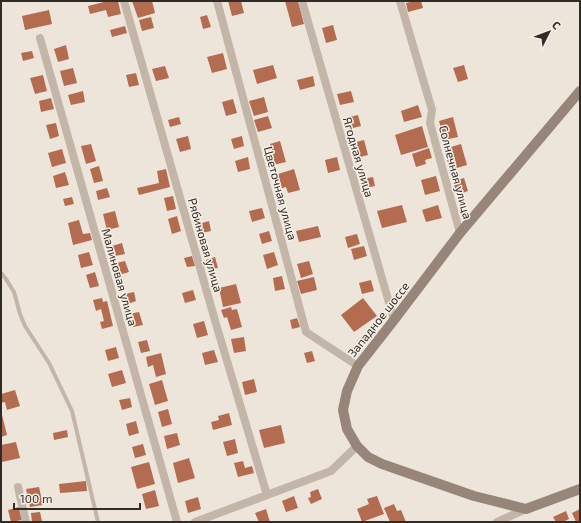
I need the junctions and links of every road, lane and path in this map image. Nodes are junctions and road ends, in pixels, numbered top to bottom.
1 (124, 1) edge
2 (217, 1) edge
3 (302, 1) edge
4 (400, 1) edge
5 (40, 38) dead end
6 (580, 91) edge
7 (460, 233) junction
8 (1, 273) edge
9 (394, 320) junction
10 (358, 366) junction
11 (357, 446) junction
12 (18, 487) dead end
13 (580, 488) edge
14 (267, 495) junction
15 (526, 510) junction
16 (26, 522) edge
17 (98, 522) edge
18 (177, 522) edge
19 (195, 522) edge
20 (497, 522) edge

1 - 14 street, Рябиновая улица
2 - 10 street, Цветочная улица
3 - 9 street, Ягодная улица
4 - 7 street, Солнечная улица
5 - 18 street, Малиновая улица
6 - 7 main road, Западное шоссе
7 - 9 main road, Западное шоссе
8 - 17 lane
9 - 10 main road, Западное шоссе
10 - 11 main road, Западное шоссе
11 - 14 street
11 - 15 main road, Западное шоссе
12 - 16 street
13 - 15 main road
14 - 19 street
15 - 20 street

